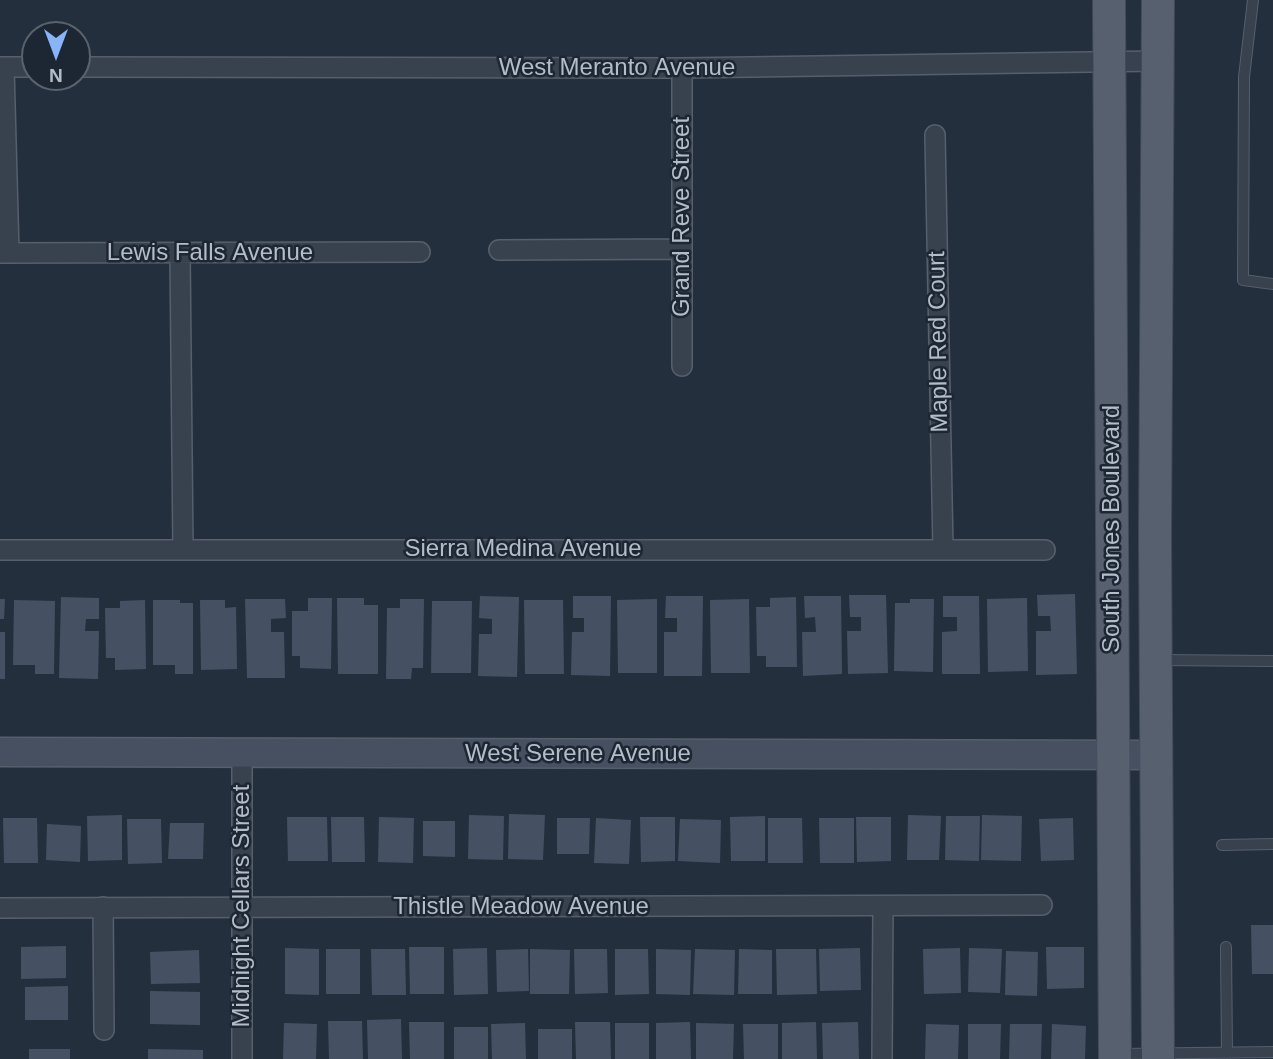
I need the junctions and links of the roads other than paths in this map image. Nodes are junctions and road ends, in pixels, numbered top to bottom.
1 (1109, 0) edge
2 (1157, 0) edge
3 (1253, 0) edge
4 (1109, 61) junction
5 (1158, 61) junction
6 (2, 67) edge
7 (21, 67) edge
8 (91, 68) edge
9 (682, 68) junction
10 (936, 135) dead end
11 (682, 248) junction
12 (499, 250) dead end
13 (420, 252) dead end
14 (4, 253) edge
15 (180, 254) junction
16 (1273, 284) edge
17 (682, 366) dead end
18 (943, 549) junction
19 (0, 550) edge
20 (183, 550) junction
21 (1045, 550) dead end
22 (1155, 660) junction
23 (1273, 661) edge
24 (0, 752) edge
25 (243, 753) junction
26 (1114, 754) junction
27 (1156, 755) junction
28 (1273, 844) edge
29 (1222, 845) dead end
30 (1042, 905) dead end
31 (883, 906) junction
32 (103, 907) junction
33 (242, 907) junction
34 (0, 908) edge
35 (1226, 947) dead end
36 (104, 1030) dead end
37 (1273, 1052) edge
38 (1227, 1053) junction
39 (1158, 1056) edge
40 (1115, 1057) edge
41 (242, 1059) edge
42 (882, 1059) edge

1 - 4 main road, South Jones Boulevard
2 - 5 main road, South Jones Boulevard
3 - 16 lane
4 - 5 street, West Meranto Avenue
4 - 9 street, West Meranto Avenue
4 - 26 main road, South Jones Boulevard
5 - 22 main road, South Jones Boulevard
6 - 7 street
6 - 14 street
8 - 9 street, West Meranto Avenue
9 - 11 street, Grand Reve Street
10 - 18 street, Maple Red Court
11 - 12 street
11 - 17 street, Grand Reve Street
13 - 15 street, Lewis Falls Avenue
14 - 15 street, Lewis Falls Avenue
15 - 20 street
18 - 20 street, Sierra Medina Avenue
18 - 21 street, Sierra Medina Avenue
19 - 20 street, Sierra Medina Avenue
22 - 23 lane
22 - 27 main road, South Jones Boulevard
24 - 25 street, West Serene Avenue
25 - 26 street, West Serene Avenue
25 - 33 street, Midnight Cellars Street
26 - 27 street, West Serene Avenue
26 - 40 main road, South Jones Boulevard
27 - 39 main road, South Jones Boulevard
28 - 29 lane
30 - 31 street, Thistle Meadow Avenue
31 - 33 street, Thistle Meadow Avenue
31 - 42 street
32 - 33 street, Thistle Meadow Avenue
32 - 34 street, Thistle Meadow Avenue
32 - 36 street
33 - 41 street, Midnight Cellars Street
35 - 38 lane
37 - 38 lane
38 - 39 lane
39 - 40 lane

